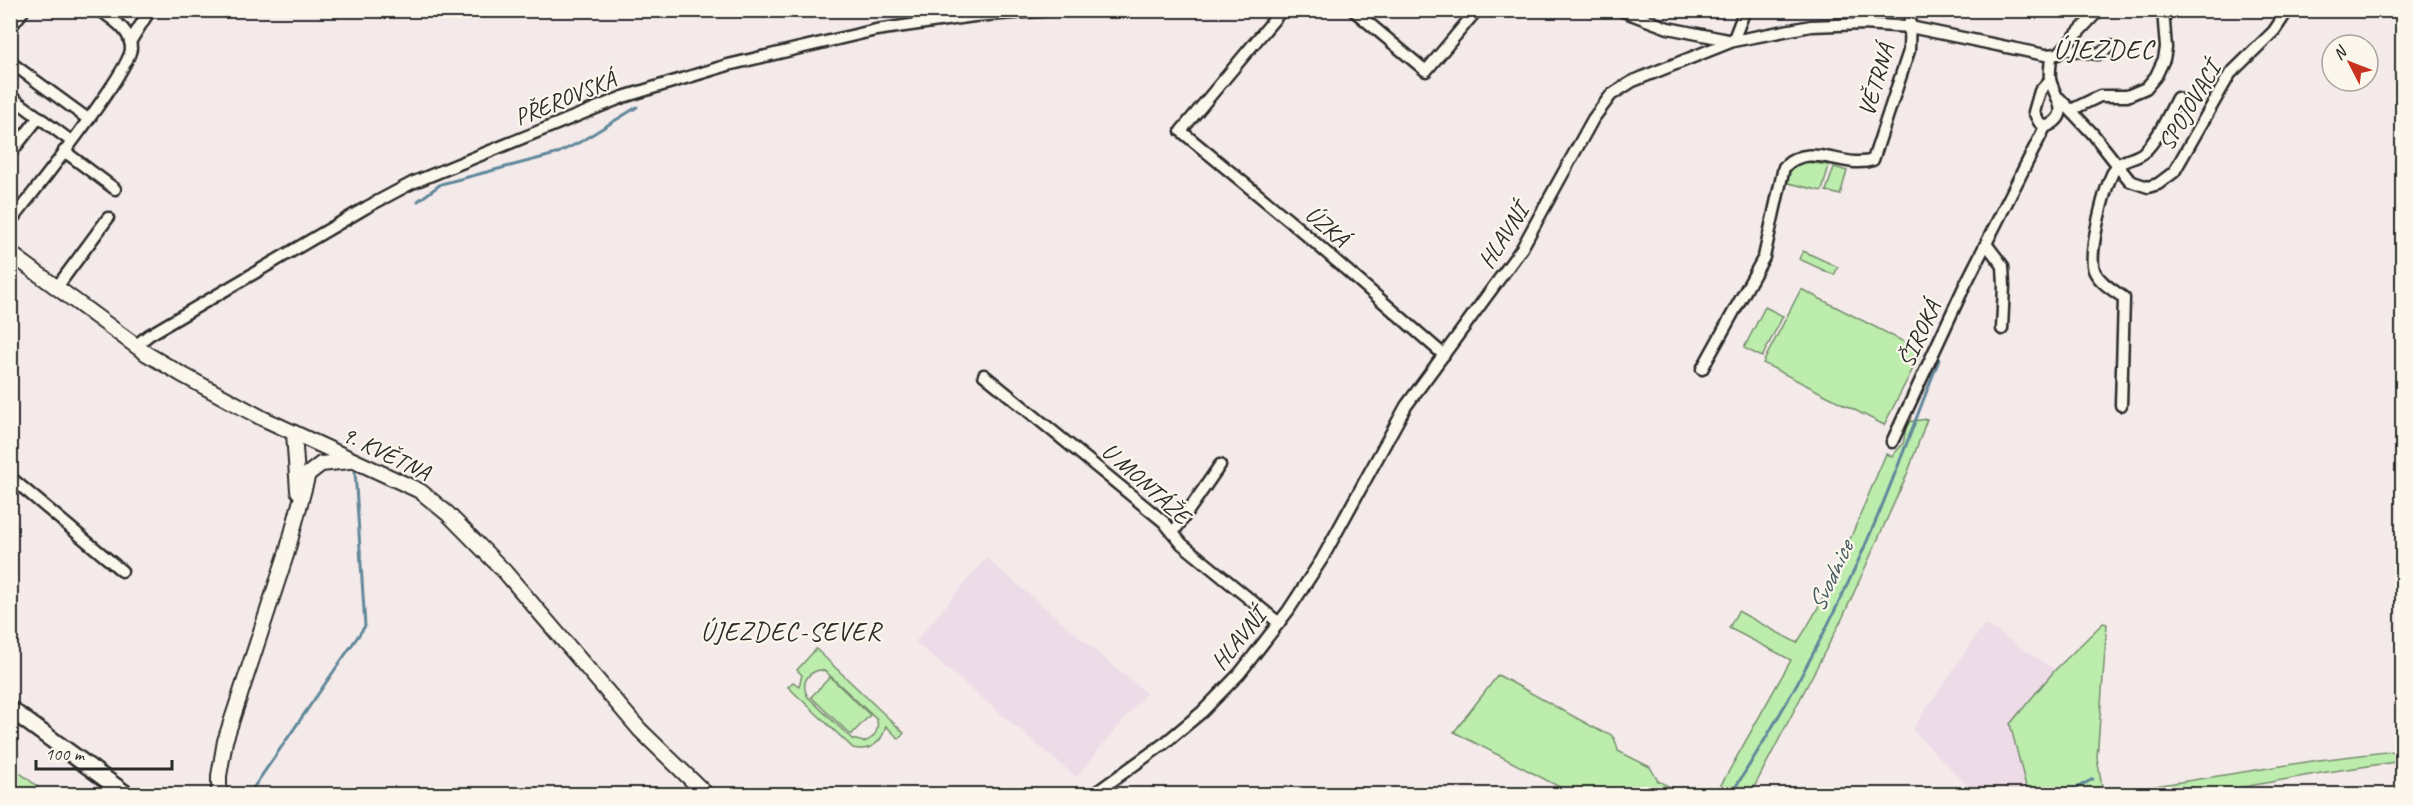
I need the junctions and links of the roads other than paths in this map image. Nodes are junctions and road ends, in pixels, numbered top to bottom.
1 (100, 10) edge
2 (150, 10) edge
3 (1053, 10) edge
4 (1282, 10) edge
5 (1353, 10) edge
6 (1477, 10) edge
7 (1620, 10) edge
8 (1745, 10) edge
9 (1910, 10) edge
10 (2099, 10) edge
11 (2163, 10) edge
12 (2288, 10) edge
13 (19, 12) edge
14 (1910, 27) junction
15 (10, 28) edge
16 (1733, 41) junction
17 (131, 46) junction
18 (2111, 46) dead end
19 (2065, 49) junction
20 (2051, 55) junction
21 (10, 62) edge
22 (2050, 80) junction
23 (10, 96) edge
24 (2059, 98) junction
25 (2177, 98) dead end
26 (2071, 110) junction
27 (39, 117) junction
28 (88, 119) junction
29 (2045, 127) junction
30 (71, 141) junction
31 (64, 151) junction
32 (10, 154) edge
33 (2117, 165) junction
34 (115, 189) dead end
35 (108, 219) dead end
36 (10, 222) edge
37 (1987, 245) junction
38 (10, 253) edge
39 (57, 288) junction
40 (2002, 329) dead end
41 (135, 346) junction
42 (1444, 355) junction
43 (1702, 369) dead end
44 (984, 375) dead end
45 (2121, 405) dead end
46 (294, 434) junction
47 (1892, 442) dead end
48 (355, 461) junction
49 (1220, 465) dead end
50 (10, 477) edge
51 (297, 517) junction
52 (1173, 534) junction
53 (122, 571) dead end
54 (1279, 623) junction
55 (10, 709) edge
56 (10, 721) edge
57 (110, 795) edge
58 (126, 795) edge
59 (219, 795) edge
60 (706, 795) edge
61 (1094, 795) edge

1 - 17 street
2 - 17 street
3 - 41 street, PŘEROVSKÁ
4 - 42 street, ÚZKÁ
5 - 6 street
7 - 16 street
8 - 16 street
9 - 14 street, VĚTRNÁ
10 - 19 street
11 - 26 street
12 - 33 street, SPOJOVACÍ
13 - 15 street
14 - 16 street, HLAVNÍ
14 - 20 street, HLAVNÍ
14 - 43 street, VĚTRNÁ
16 - 42 street, HLAVNÍ
17 - 28 street
18 - 19 street
19 - 20 street
20 - 22 street
21 - 28 street
22 - 24 street
22 - 29 street
23 - 27 street
24 - 26 street, SPOJOVACÍ
24 - 29 street, ŠIROKÁ
25 - 33 street, SPOJOVACÍ
26 - 33 street, SPOJOVACÍ
27 - 30 street
27 - 32 street
28 - 30 street
29 - 37 street, ŠIROKÁ
30 - 31 street
31 - 34 street
31 - 36 street
33 - 45 street
35 - 39 street
37 - 40 street
37 - 47 street, ŠIROKÁ
38 - 39 main road, 9. KVĚTNA
39 - 41 main road, 9. KVĚTNA
41 - 46 main road, 9. KVĚTNA
42 - 54 street, HLAVNÍ
44 - 52 street, U MONTÁŽE
46 - 48 main road, 9. KVĚTNA
46 - 51 main road
48 - 51 main road
48 - 60 main road, 9. KVĚTNA
49 - 52 street
50 - 53 street
51 - 59 main road
52 - 54 street, U MONTÁŽE
54 - 61 street, HLAVNÍ
55 - 58 main road
56 - 57 main road

